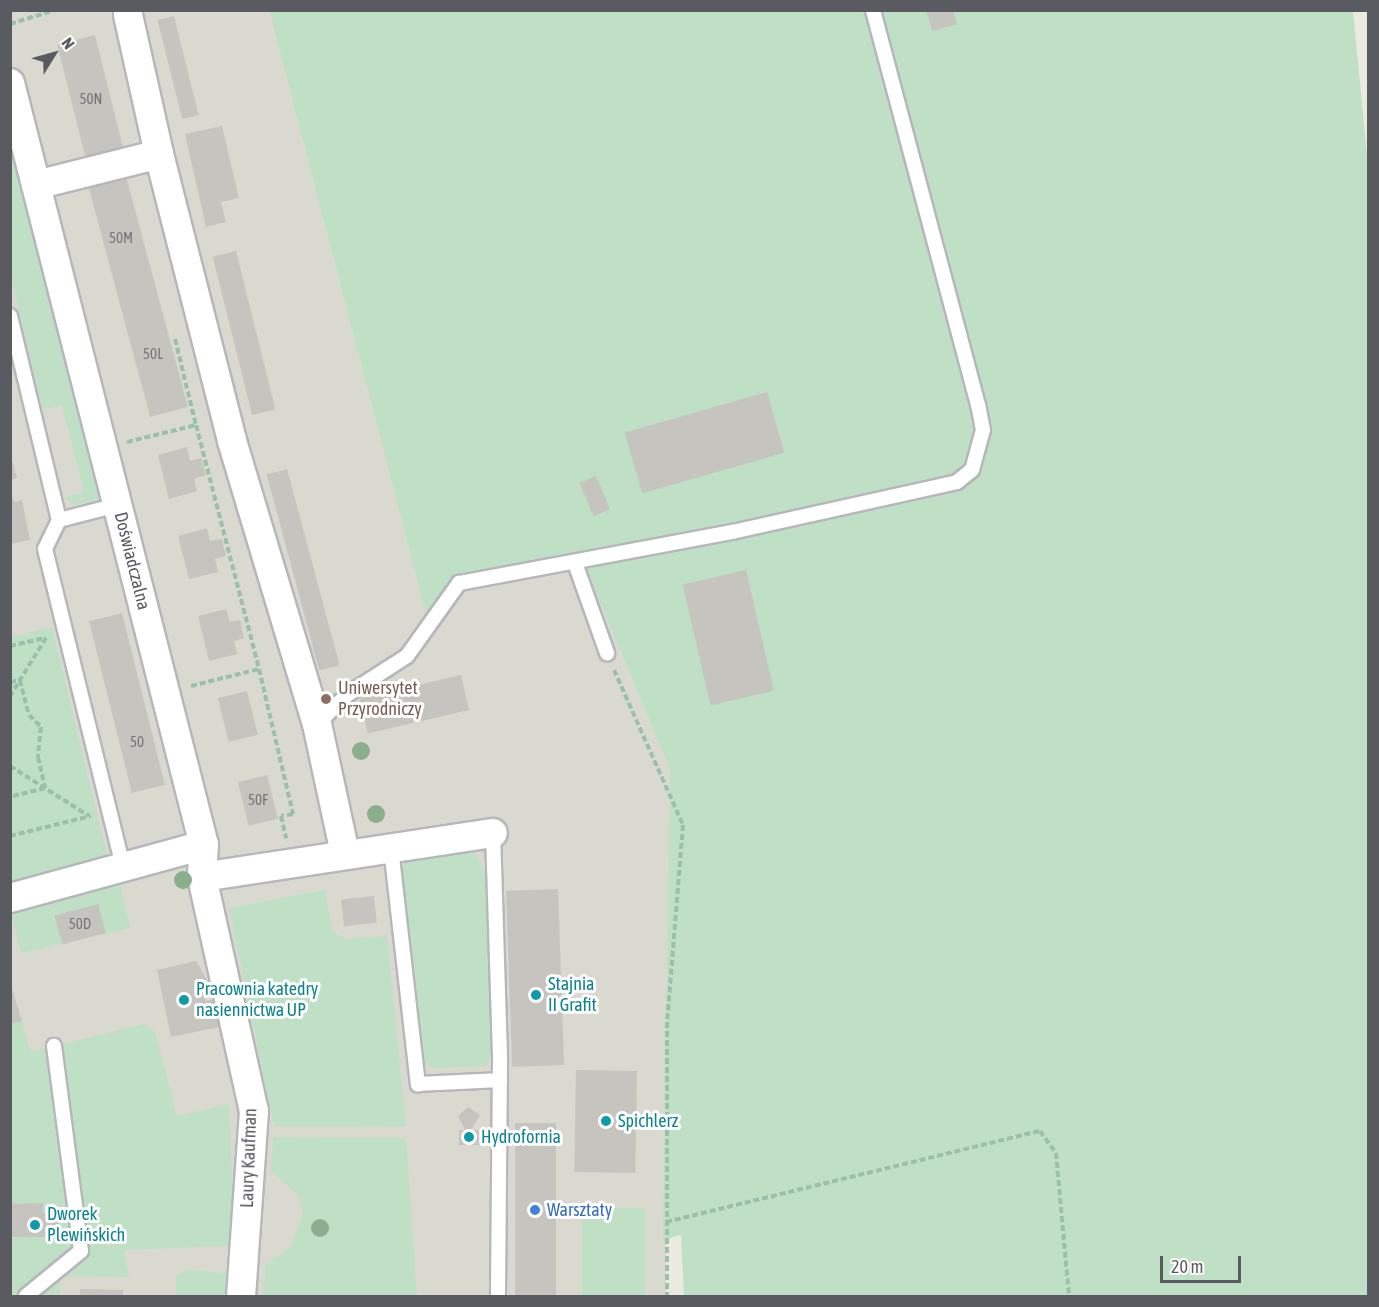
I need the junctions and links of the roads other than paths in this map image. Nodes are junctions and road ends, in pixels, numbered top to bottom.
1 (873, 10) edge
2 (128, 15) dead end
3 (10, 83) edge
4 (159, 154) junction
5 (36, 185) junction
6 (10, 316) edge
7 (17, 373) edge
8 (117, 505) junction
9 (59, 520) junction
10 (575, 563) junction
11 (607, 653) road end
12 (317, 724) junction
13 (493, 833) joint
14 (204, 845) junction
15 (391, 848) junction
16 (345, 854) junction
17 (123, 867) junction
18 (202, 877) junction
19 (10, 897) edge
20 (54, 1046) dead end
21 (500, 1080) junction
22 (26, 1296) edge
23 (242, 1296) edge
24 (498, 1296) edge

1 - 10 lane
2 - 4 street
3 - 5 street, Doświadczalna
4 - 5 street
4 - 12 street
5 - 8 street, Doświadczalna
6 - 7 lane
7 - 9 lane
8 - 9 lane
8 - 14 street, Doświadczalna
9 - 17 lane
10 - 11 lane
10 - 12 lane
12 - 16 street
13 - 15 street
13 - 21 lane
14 - 17 street
14 - 18 street, Laury Kaufman
15 - 16 street
15 - 21 lane
16 - 18 street
17 - 19 street
18 - 23 street, Laury Kaufman
20 - 22 lane
21 - 24 lane

